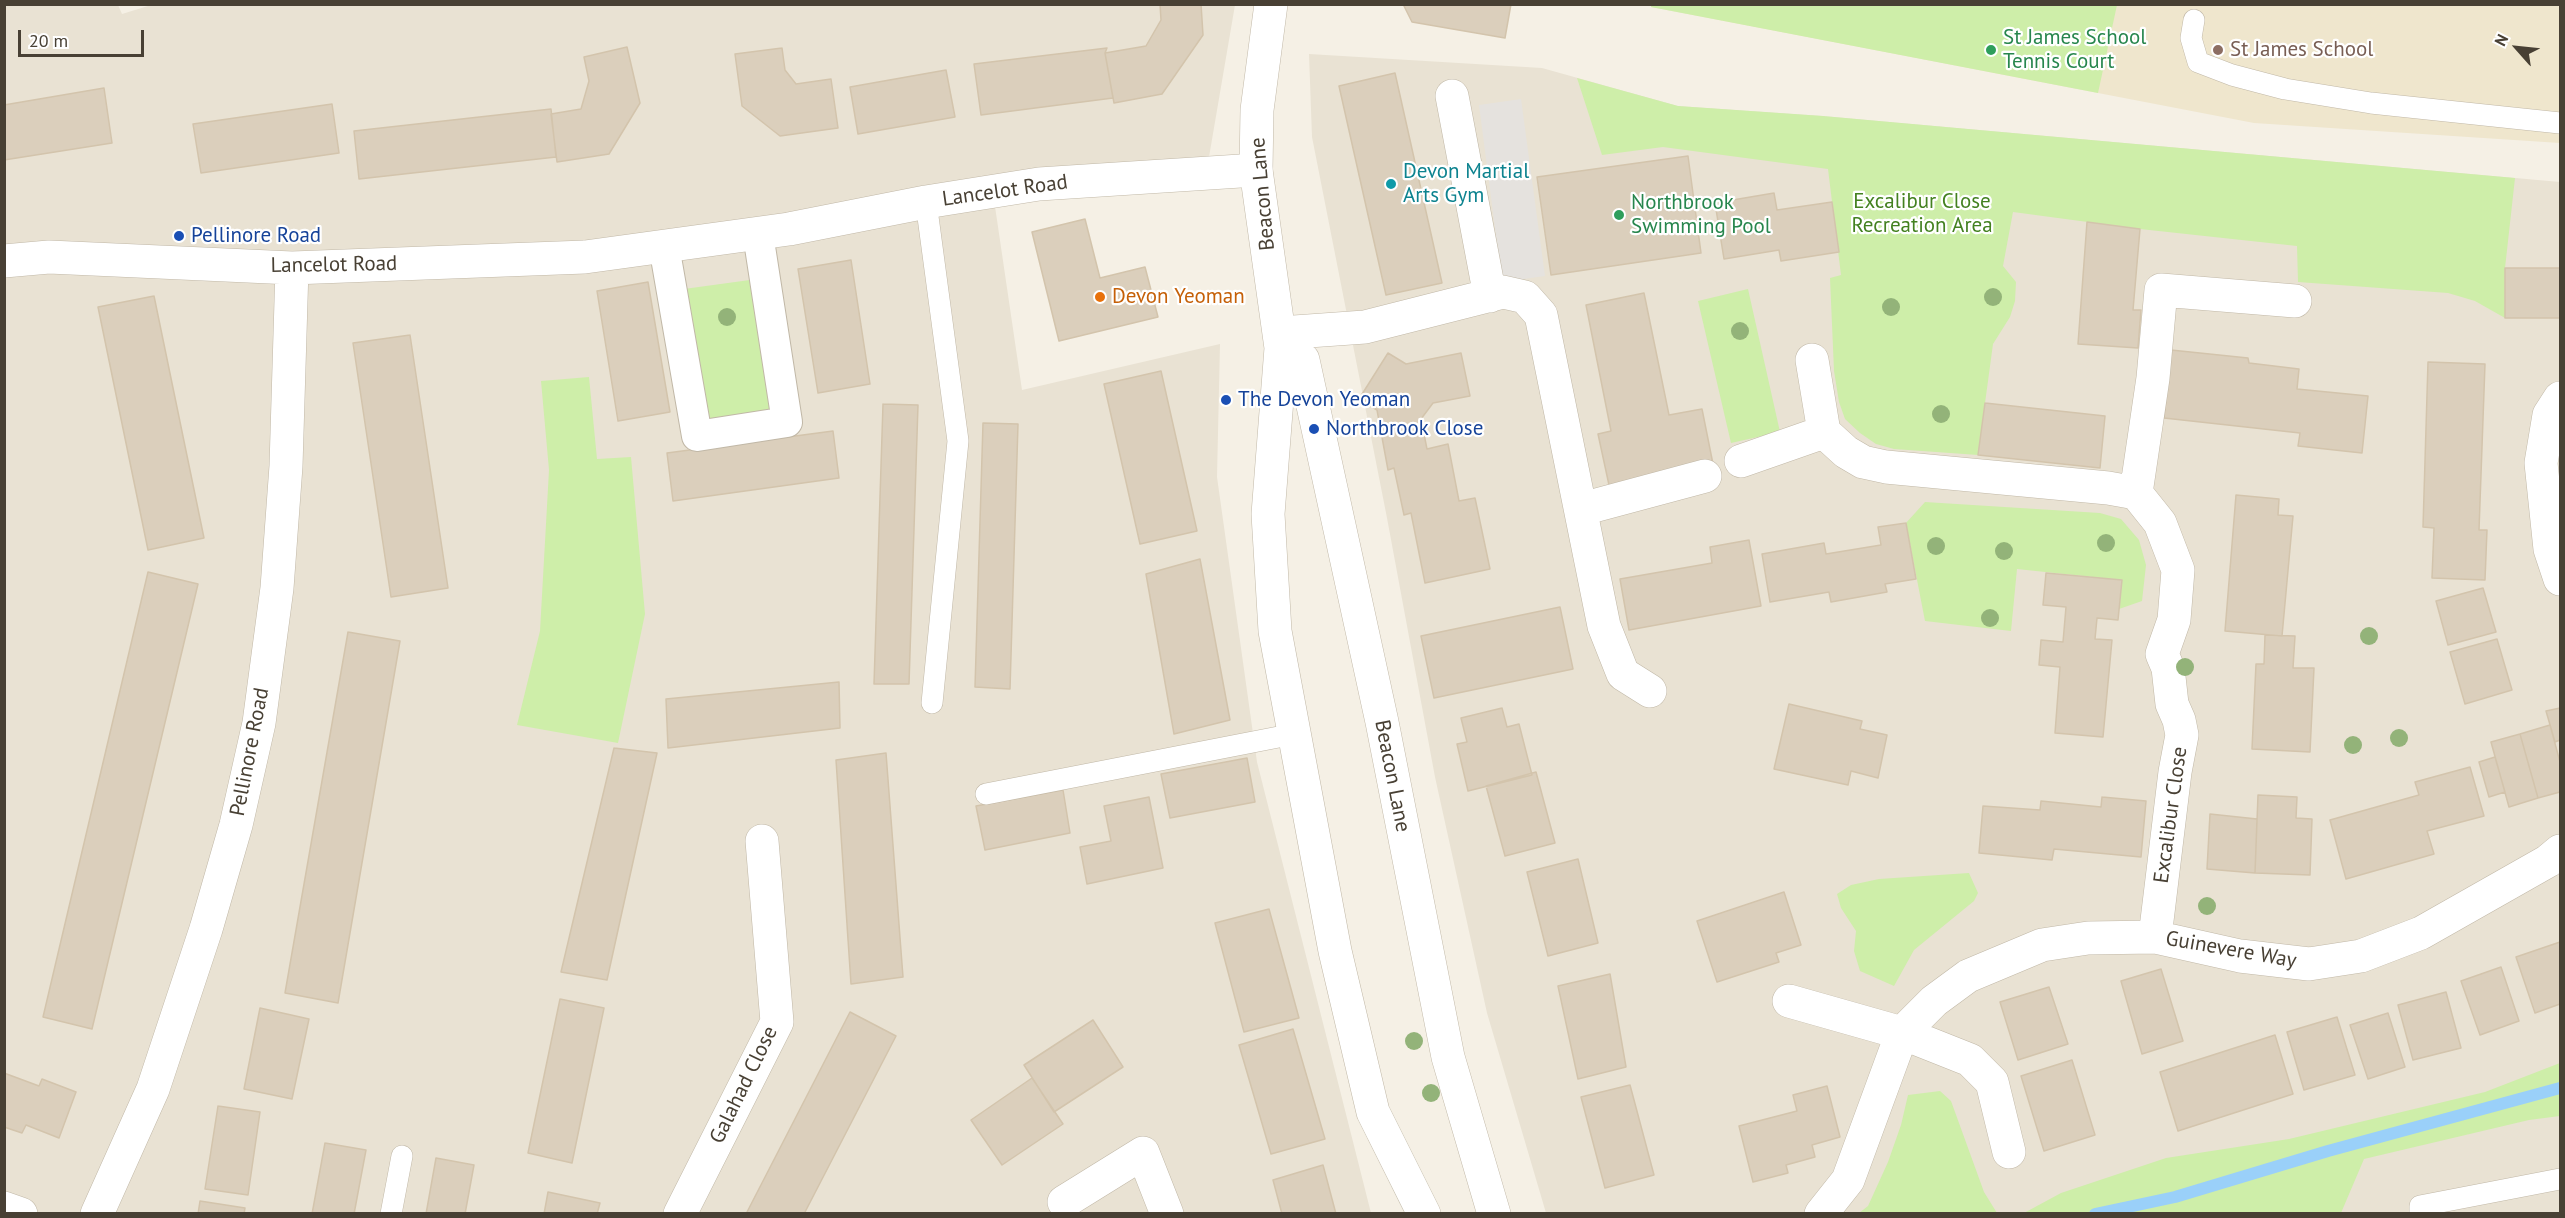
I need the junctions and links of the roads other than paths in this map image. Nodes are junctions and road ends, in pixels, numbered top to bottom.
1 (1271, 4) edge
2 (2194, 20) dead end
3 (1452, 96) dead end
4 (2560, 123) edge
5 (1256, 170) junction
6 (926, 202) junction
7 (758, 234) junction
8 (664, 246) junction
9 (4, 261) edge
10 (292, 268) junction
11 (1490, 296) junction
12 (2295, 301) dead end
13 (1281, 340) junction
14 (1812, 360) dead end
15 (2560, 398) edge
16 (1824, 432) junction
17 (1741, 461) dead end
18 (1705, 476) dead end
19 (2136, 493) junction
20 (1582, 509) junction
21 (2560, 579) edge
22 (1650, 691) dead end
23 (932, 703) dead end
24 (1294, 734) junction
25 (986, 794) dead end
26 (762, 841) dead end
27 (2560, 851) edge
28 (2156, 937) junction
29 (1789, 1001) dead end
30 (1902, 1034) junction
31 (2009, 1152) dead end
32 (402, 1156) dead end
33 (2560, 1179) edge
34 (1064, 1202) dead end
35 (4, 1208) edge
36 (21, 1214) edge
37 (97, 1214) edge
38 (391, 1214) edge
39 (680, 1214) edge
40 (1167, 1214) edge
41 (1424, 1214) edge
42 (1494, 1214) edge
43 (1821, 1214) edge
44 (2420, 1214) edge

1 - 5 street, Beacon Lane
2 - 4 lane
3 - 11 street
5 - 6 street, Lancelot Road
5 - 13 street, Beacon Lane
6 - 7 street, Lancelot Road
6 - 23 lane
7 - 8 street, Lancelot Road
7 - 8 street
8 - 10 street, Lancelot Road
9 - 10 street, Lancelot Road
10 - 37 street, Pellinore Road
11 - 13 street
11 - 20 street
12 - 19 street
13 - 24 street, Beacon Lane
13 - 42 street, Beacon Lane
14 - 16 street
15 - 21 street
16 - 17 street
16 - 19 street
18 - 20 street
19 - 28 street, Excalibur Close
20 - 22 street
24 - 25 lane
24 - 41 street, Beacon Lane
26 - 39 street, Galahad Close
27 - 28 street, Guinevere Way
28 - 30 street, Guinevere Way
29 - 30 street
30 - 31 street
30 - 43 street, Guinevere Way
32 - 38 lane
33 - 44 lane
34 - 40 street
35 - 36 street

